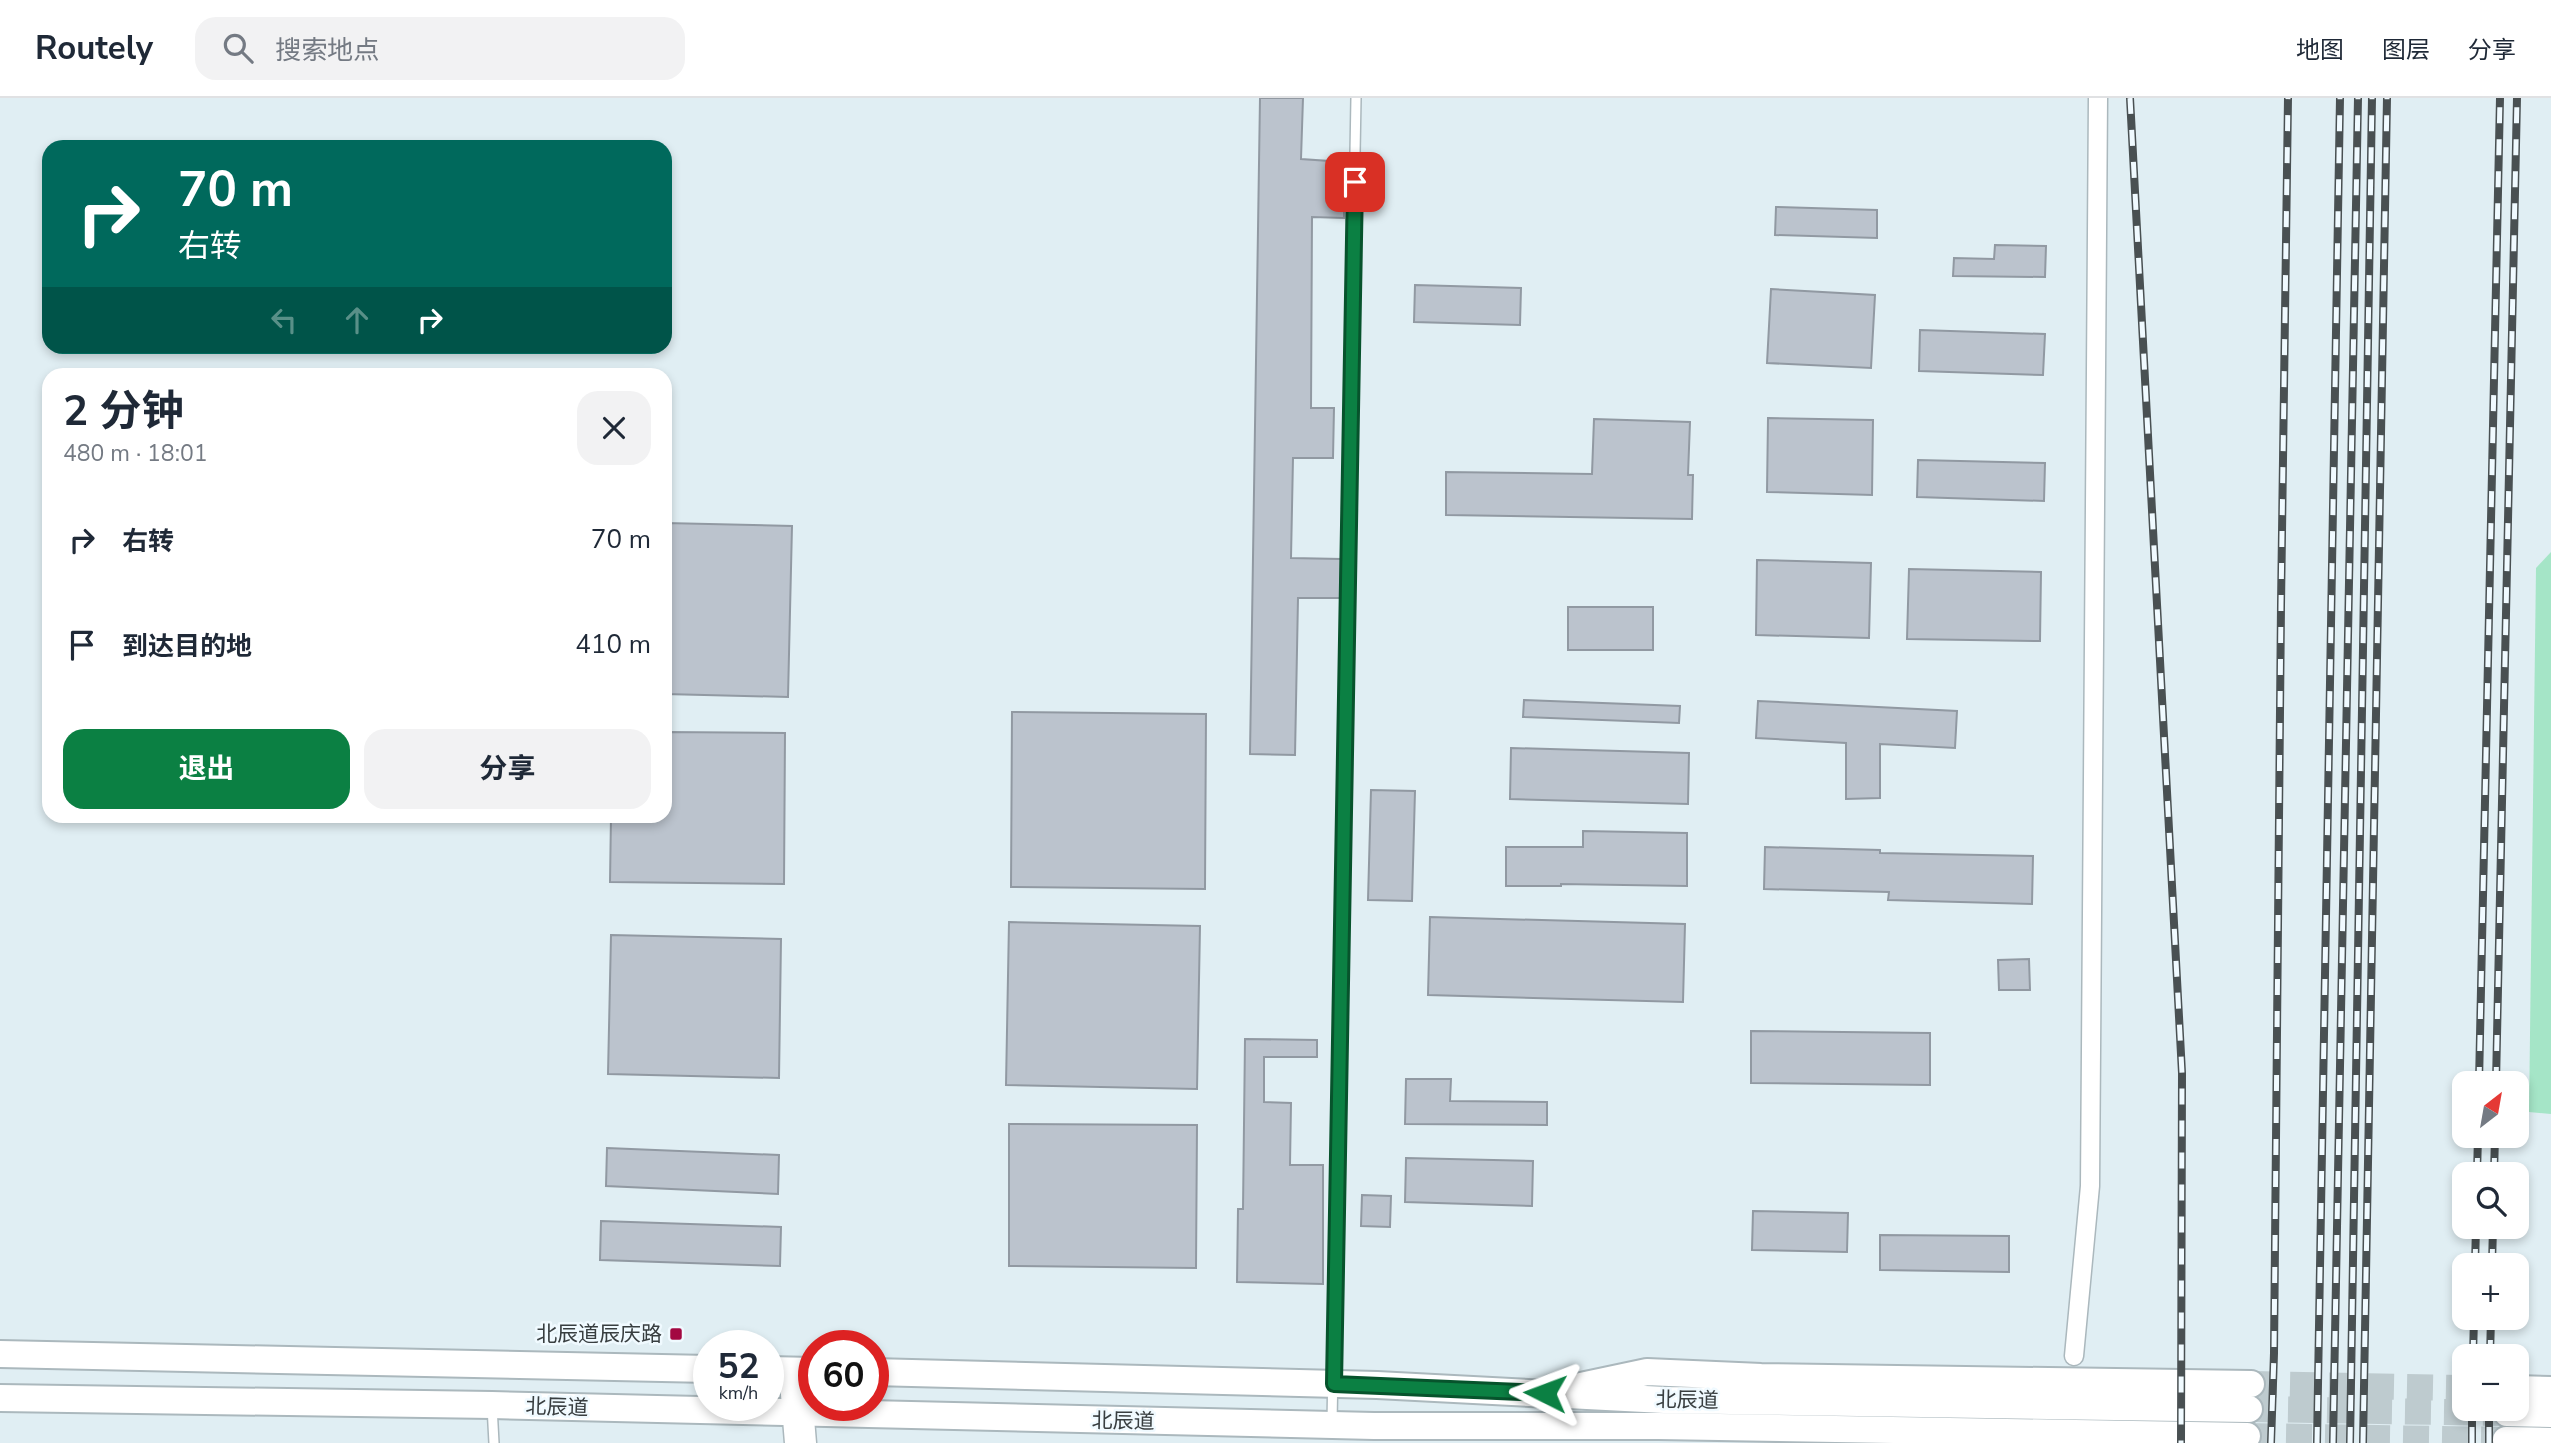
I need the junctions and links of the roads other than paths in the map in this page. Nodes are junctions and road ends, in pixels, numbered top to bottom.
1 (1356, 98) edge
2 (2098, 98) edge
3 (0, 1354) edge
4 (2074, 1356) dead end
5 (693, 1369) edge
6 (793, 1370) edge
7 (889, 1372) edge
8 (1334, 1384) junction
9 (2529, 1389) edge
10 (2551, 1390) edge
11 (2250, 1397) tunnel mouth
12 (0, 1398) edge
13 (492, 1405) junction
14 (798, 1406) edge
15 (798, 1413) edge
16 (2529, 1414) edge
17 (2551, 1414) edge
18 (889, 1415) edge
19 (798, 1419) edge
20 (801, 1421) edge
21 (1332, 1425) junction
22 (1544, 1426) junction
23 (2247, 1436) tunnel mouth
24 (2505, 1440) dead end
25 (2551, 1441) edge
26 (494, 1443) edge
27 (794, 1443) edge
28 (807, 1443) edge
29 (1629, 1443) edge

1 - 8 lane
2 - 4 street
3 - 5 main road, 北辰道
6 - 14 street
7 - 8 main road, 北辰道
8 - 11 main road, 北辰道
8 - 21 lane
9 - 10 main road
12 - 13 main road, 北辰道
13 - 15 main road, 北辰道
13 - 26 lane
16 - 17 main road
18 - 21 main road, 北辰道
19 - 27 street
20 - 28 street
21 - 22 main road, 北辰道
22 - 23 main road, 北辰道
22 - 29 main road
24 - 25 main road

